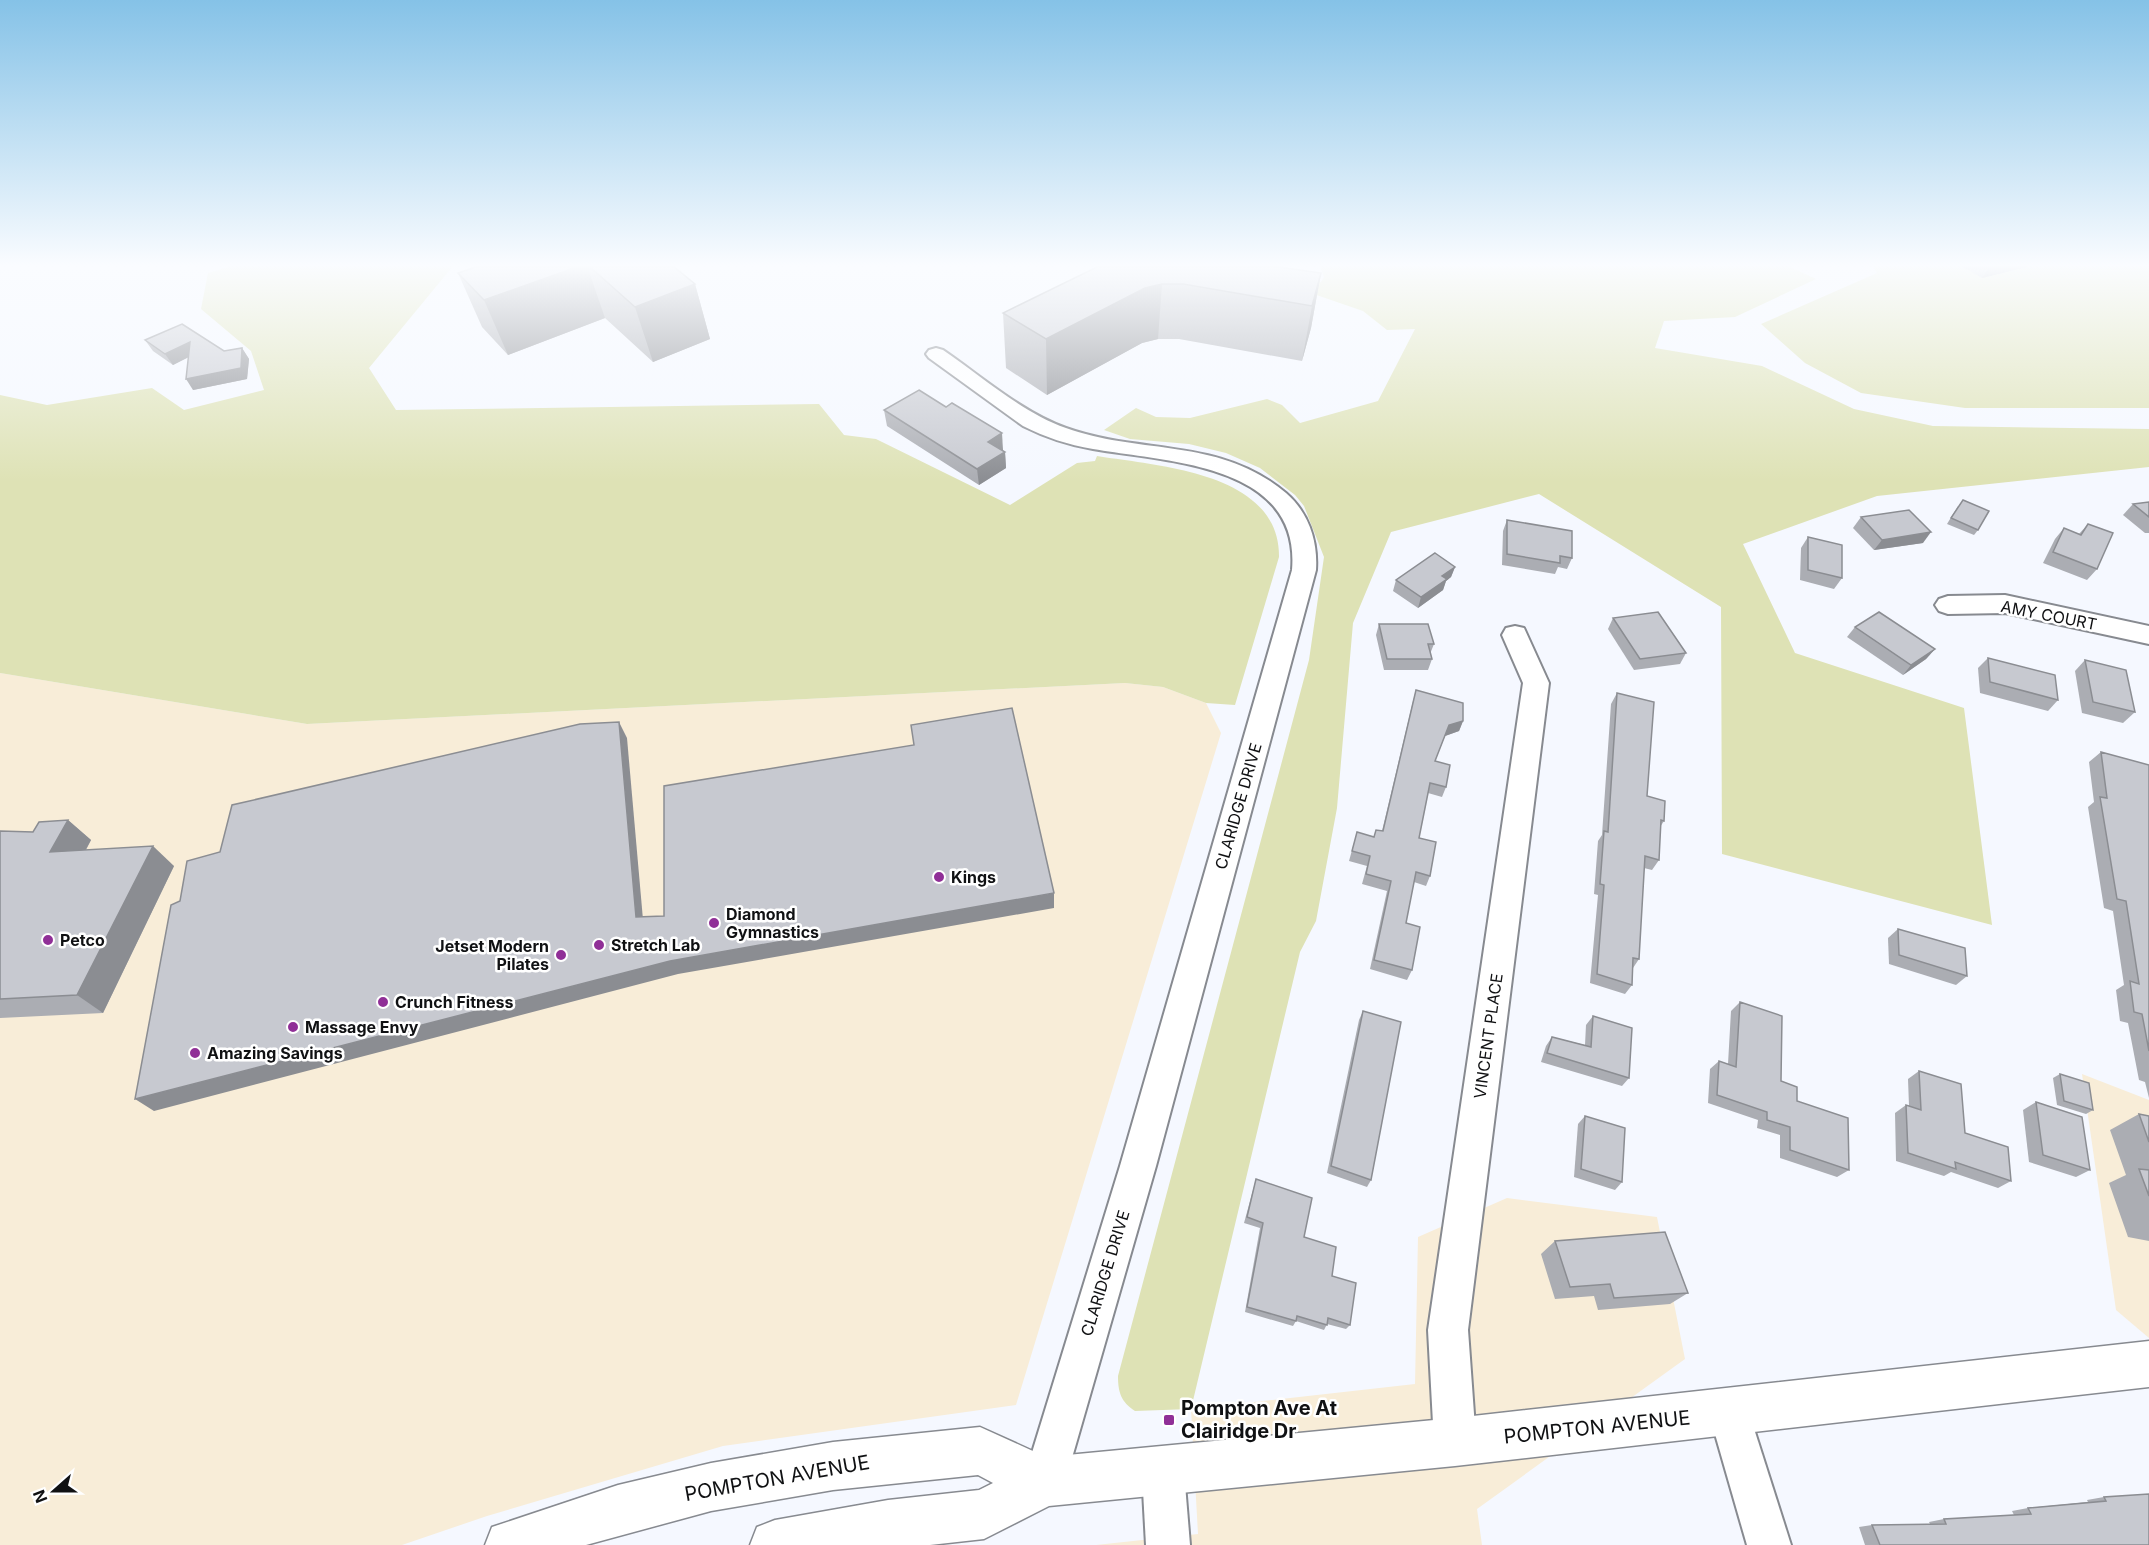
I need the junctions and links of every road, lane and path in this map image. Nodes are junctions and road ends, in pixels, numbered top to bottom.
1 (936, 354) dead end
2 (1948, 605) dead end
3 (1515, 635) dead end
4 (2149, 635) edge
5 (2149, 1364) edge
6 (1729, 1413) junction
7 (1455, 1442) junction
8 (1163, 1472) junction
9 (1044, 1482) junction
10 (510, 1545) edge
11 (775, 1545) edge
12 (1168, 1545) edge
13 (1769, 1545) edge

1 - 9 street, CLARIDGE DRIVE
2 - 4 street, AMY COURT
3 - 7 street, VINCENT PLACE
5 - 6 main road, POMPTON AVENUE
6 - 7 main road, POMPTON AVENUE
6 - 13 street
7 - 8 main road, POMPTON AVENUE
8 - 9 main road, POMPTON AVENUE
8 - 12 street
9 - 10 main road, POMPTON AVENUE
9 - 11 main road, POMPTON AVENUE

